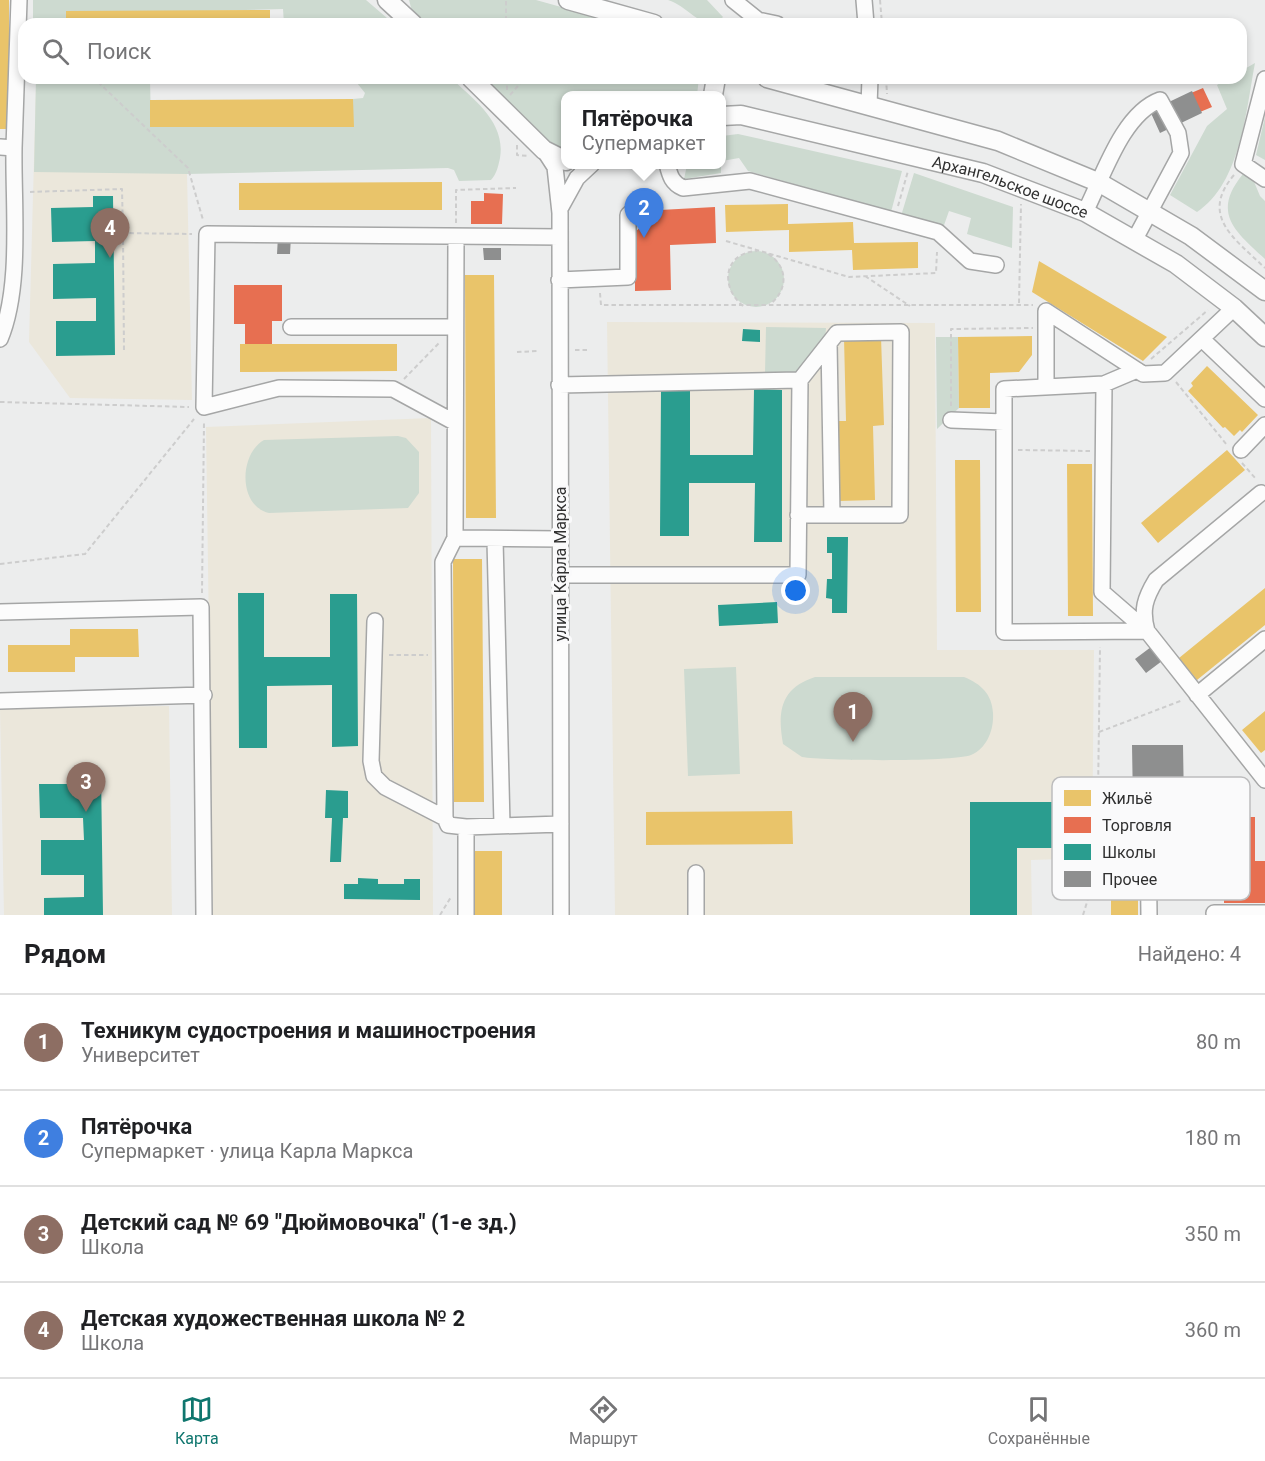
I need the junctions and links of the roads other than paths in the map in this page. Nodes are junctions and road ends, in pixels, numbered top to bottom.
1 (19, 0) edge
2 (387, 0) edge
3 (570, 0) edge
4 (733, 0) edge
5 (864, 0) edge
6 (406, 13) edge
7 (20, 18) edge
8 (633, 18) edge
9 (756, 18) edge
10 (866, 18) edge
11 (1265, 79) edge
12 (18, 84) edge
13 (476, 84) edge
14 (789, 84) edge
15 (870, 84) edge
16 (869, 106) junction
17 (726, 116) edge
18 (7, 147) edge
19 (539, 153) junction
20 (561, 160) edge
21 (588, 169) edge
22 (668, 169) edge
23 (1265, 179) edge
24 (1100, 183) junction
25 (644, 200) dead end
26 (1084, 212) junction
27 (560, 213) junction
28 (1150, 213) junction
29 (560, 237) junction
30 (456, 238) junction
31 (1135, 239) junction
32 (996, 266) dead end
33 (559, 280) junction
34 (1265, 291) edge
35 (1234, 308) junction
36 (291, 327) dead end
37 (455, 327) junction
38 (1265, 337) edge
39 (0, 339) edge
40 (1203, 340) junction
41 (829, 343) junction
42 (1137, 370) junction
43 (800, 380) junction
44 (1104, 384) junction
45 (559, 385) junction
46 (1046, 386) junction
47 (1265, 399) edge
48 (951, 420) road end
49 (454, 422) junction
50 (1004, 422) junction
51 (1265, 425) edge
52 (1238, 454) road end
53 (1261, 493) road end
54 (798, 515) junction
55 (832, 515) junction
56 (455, 538) junction
57 (560, 539) junction
58 (495, 540) junction
59 (560, 575) junction
60 (0, 612) edge
61 (375, 621) dead end
62 (1147, 631) junction
63 (1265, 639) edge
64 (204, 694) junction
65 (1197, 695) junction
66 (0, 701) edge
67 (1262, 769) edge
68 (445, 818) junction
69 (561, 824) junction
70 (502, 825) junction
71 (466, 826) junction
72 (696, 873) dead end
73 (1149, 900) edge
74 (1214, 913) dead end
75 (1265, 913) edge
76 (204, 915) edge
77 (466, 915) edge
78 (561, 915) edge
79 (696, 915) edge
80 (1149, 915) edge

1 - 7 street
2 - 6 main road
3 - 8 main road
4 - 9 street
5 - 10 street
11 - 23 street
12 - 18 street
13 - 19 main road
14 - 16 main road, Архангельское шоссе
15 - 16 street
16 - 24 main road, Архангельское шоссе
17 - 26 main road, Архангельское шоссе
18 - 39 street
19 - 20 main road
19 - 27 street, улица Карла Маркса
21 - 27 street
22 - 32 street
24 - 26 street
24 - 28 main road, Архангельское шоссе
24 - 28 street
25 - 33 street
26 - 31 main road, Архангельское шоссе
27 - 29 street, улица Карла Маркса
28 - 31 street
28 - 34 main road, Архангельское шоссе
29 - 30 street
29 - 33 street, улица Карла Маркса
30 - 37 street
30 - 49 street
31 - 35 main road, Архангельское шоссе
33 - 45 street, улица Карла Маркса
35 - 38 main road, Архангельское шоссе
35 - 40 street
36 - 37 street
37 - 49 street
40 - 42 street
40 - 47 street
41 - 43 street
41 - 55 street
41 - 55 street
42 - 44 street
42 - 46 street
43 - 45 street
43 - 54 street
44 - 46 street
44 - 62 street
45 - 57 street, улица Карла Маркса
46 - 50 street
48 - 50 street
49 - 56 street
50 - 62 street
51 - 52 street
53 - 62 street
54 - 55 street
54 - 59 street
56 - 58 street
56 - 68 street
57 - 58 street
57 - 59 street, улица Карла Маркса
58 - 70 street
59 - 69 street, улица Карла Маркса
60 - 64 street
61 - 68 street
62 - 65 street
63 - 65 street
64 - 66 street
64 - 76 street
65 - 67 street
68 - 71 street
69 - 70 street
69 - 78 street, улица Карла Маркса
70 - 71 street
71 - 77 street
72 - 79 street
73 - 80 street
74 - 75 street

